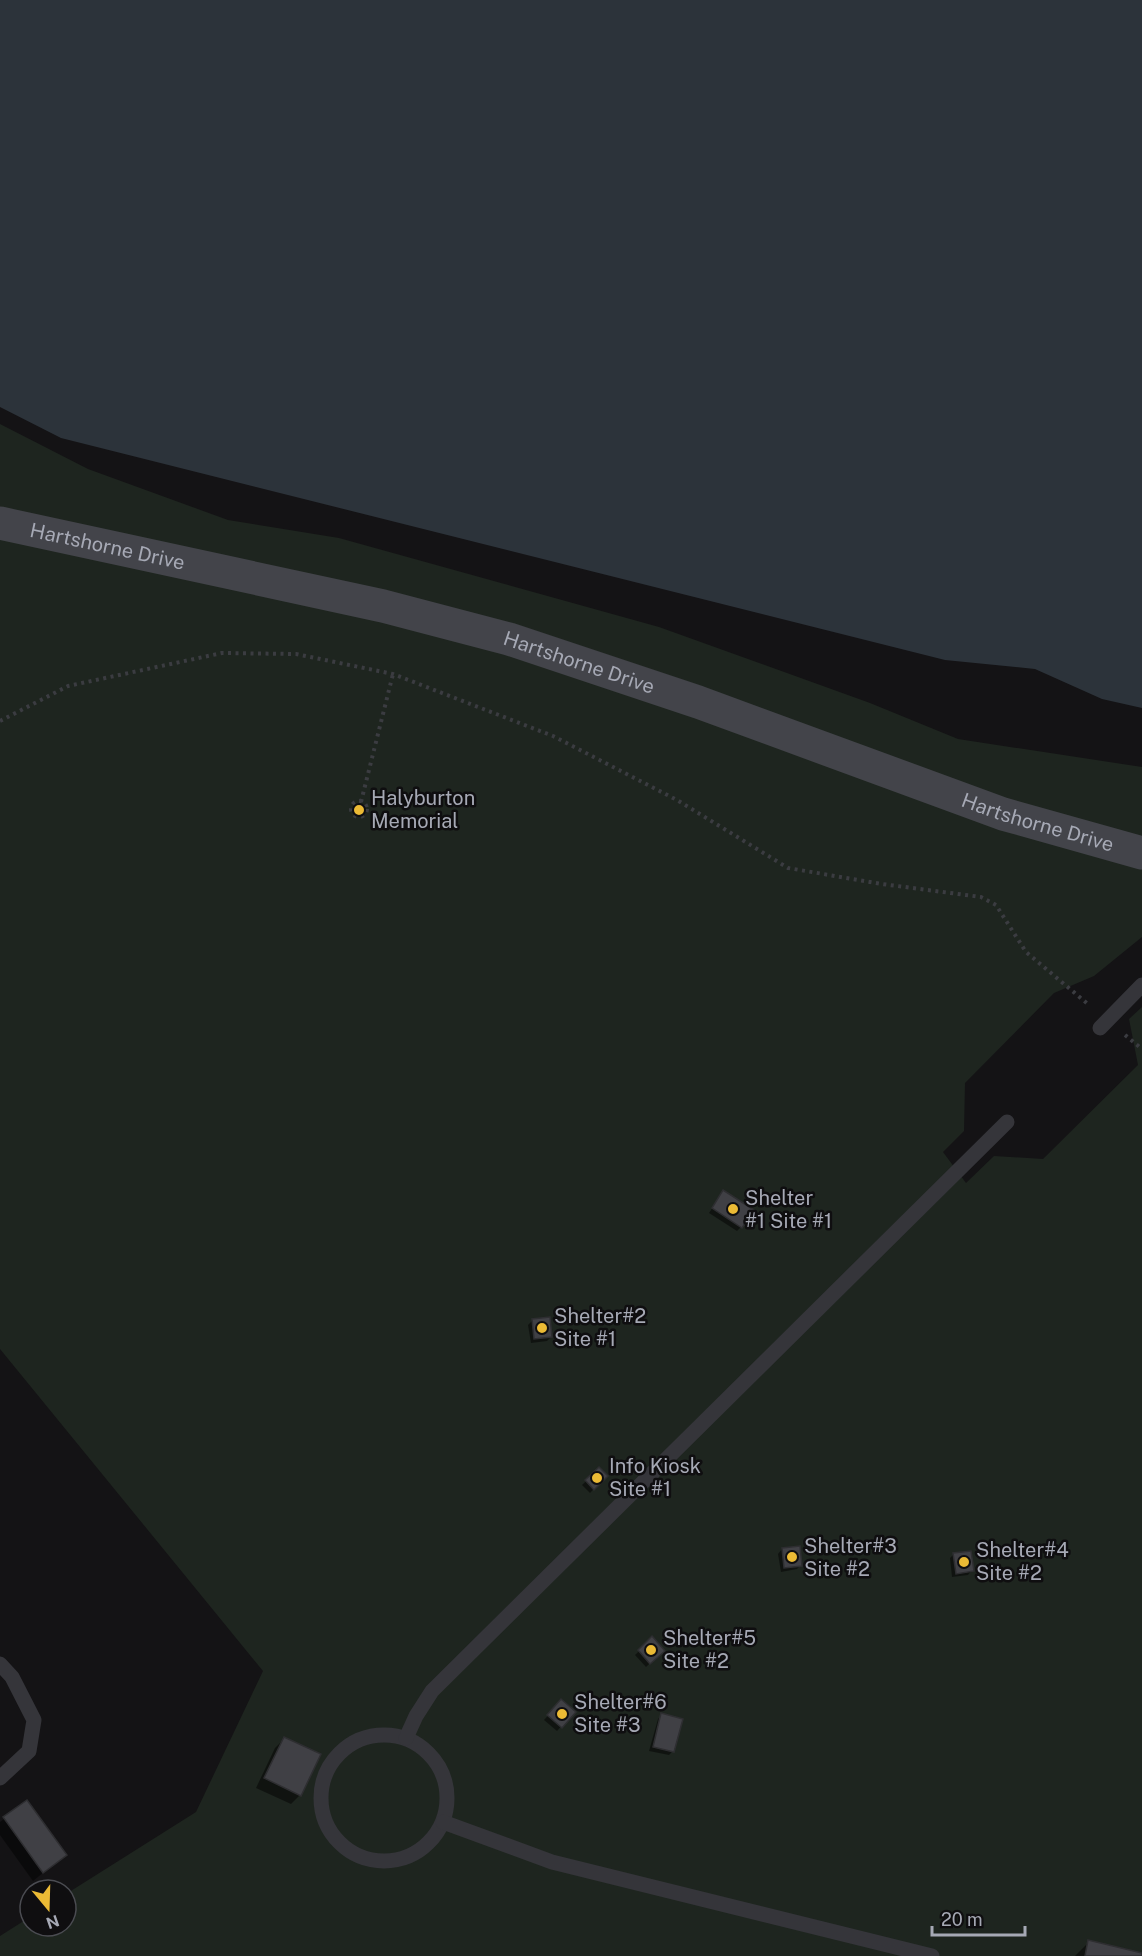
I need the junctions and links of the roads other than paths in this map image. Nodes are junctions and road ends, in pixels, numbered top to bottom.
1 (0, 523) edge
2 (1142, 853) edge
3 (1142, 985) edge
4 (1103, 1024) road end
5 (1007, 1122) dead end
6 (0, 1664) edge
7 (406, 1738) junction
8 (0, 1778) edge
9 (442, 1822) junction
10 (932, 1956) edge

1 - 2 main road, Hartshorne Drive
3 - 4 lane
5 - 7 lane
6 - 8 lane
7 - 9 lane
7 - 9 lane
9 - 10 lane

